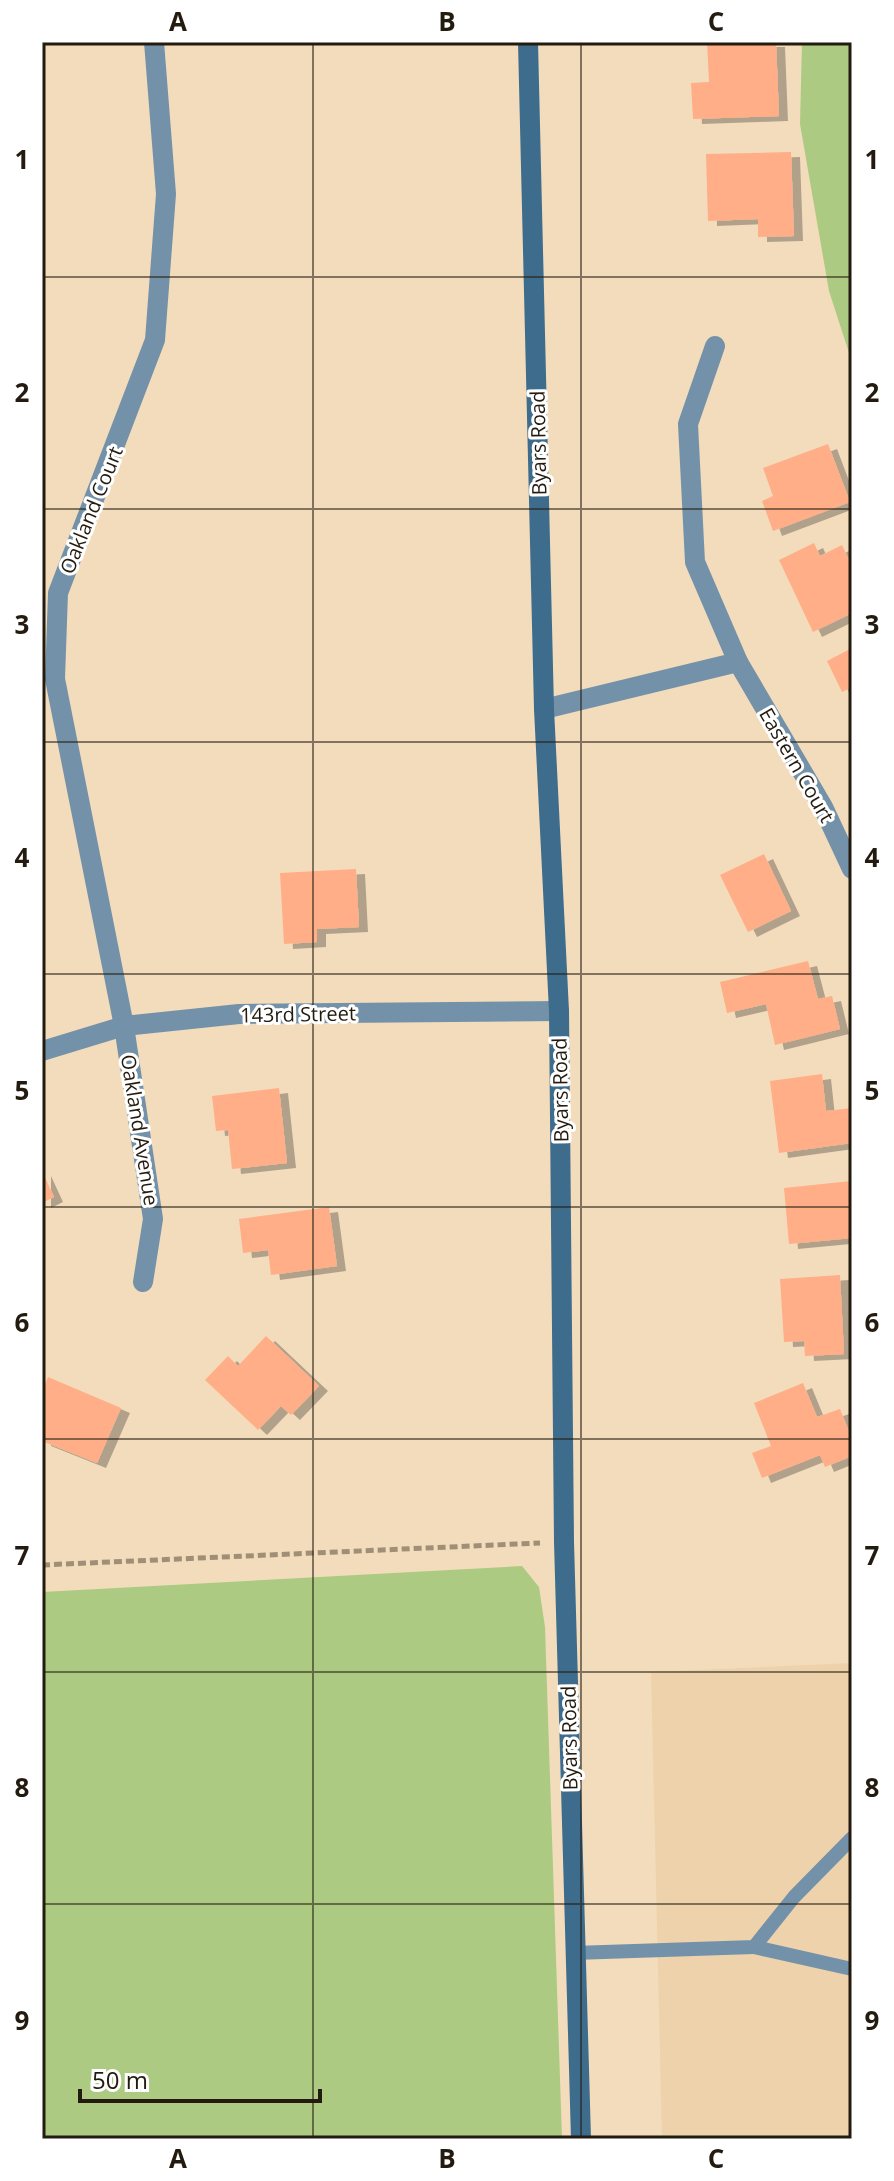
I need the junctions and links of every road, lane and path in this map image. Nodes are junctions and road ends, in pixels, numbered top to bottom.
1 (154, 42) edge
2 (528, 42) edge
3 (715, 346) dead end
4 (738, 662) junction
5 (544, 709) junction
6 (852, 869) edge
7 (559, 1011) junction
8 (124, 1026) junction
9 (42, 1051) edge
10 (143, 1282) dead end
11 (564, 1542) junction
12 (42, 1565) edge
13 (852, 1838) edge
14 (754, 1947) junction
15 (574, 1953) junction
16 (852, 1969) edge
17 (581, 2139) edge

1 - 8 street, Oakland Court
2 - 5 street, Byars Road
3 - 4 street, Eastern Court
4 - 5 street
4 - 6 street, Eastern Court
5 - 7 street, Byars Road
7 - 8 street, 143rd Street
7 - 11 street, Byars Road
8 - 9 street, 143rd Street
8 - 10 street, Oakland Avenue
11 - 12 path
11 - 15 street, Byars Road
13 - 14 lane
14 - 15 lane
14 - 16 lane
15 - 17 street, Byars Road

